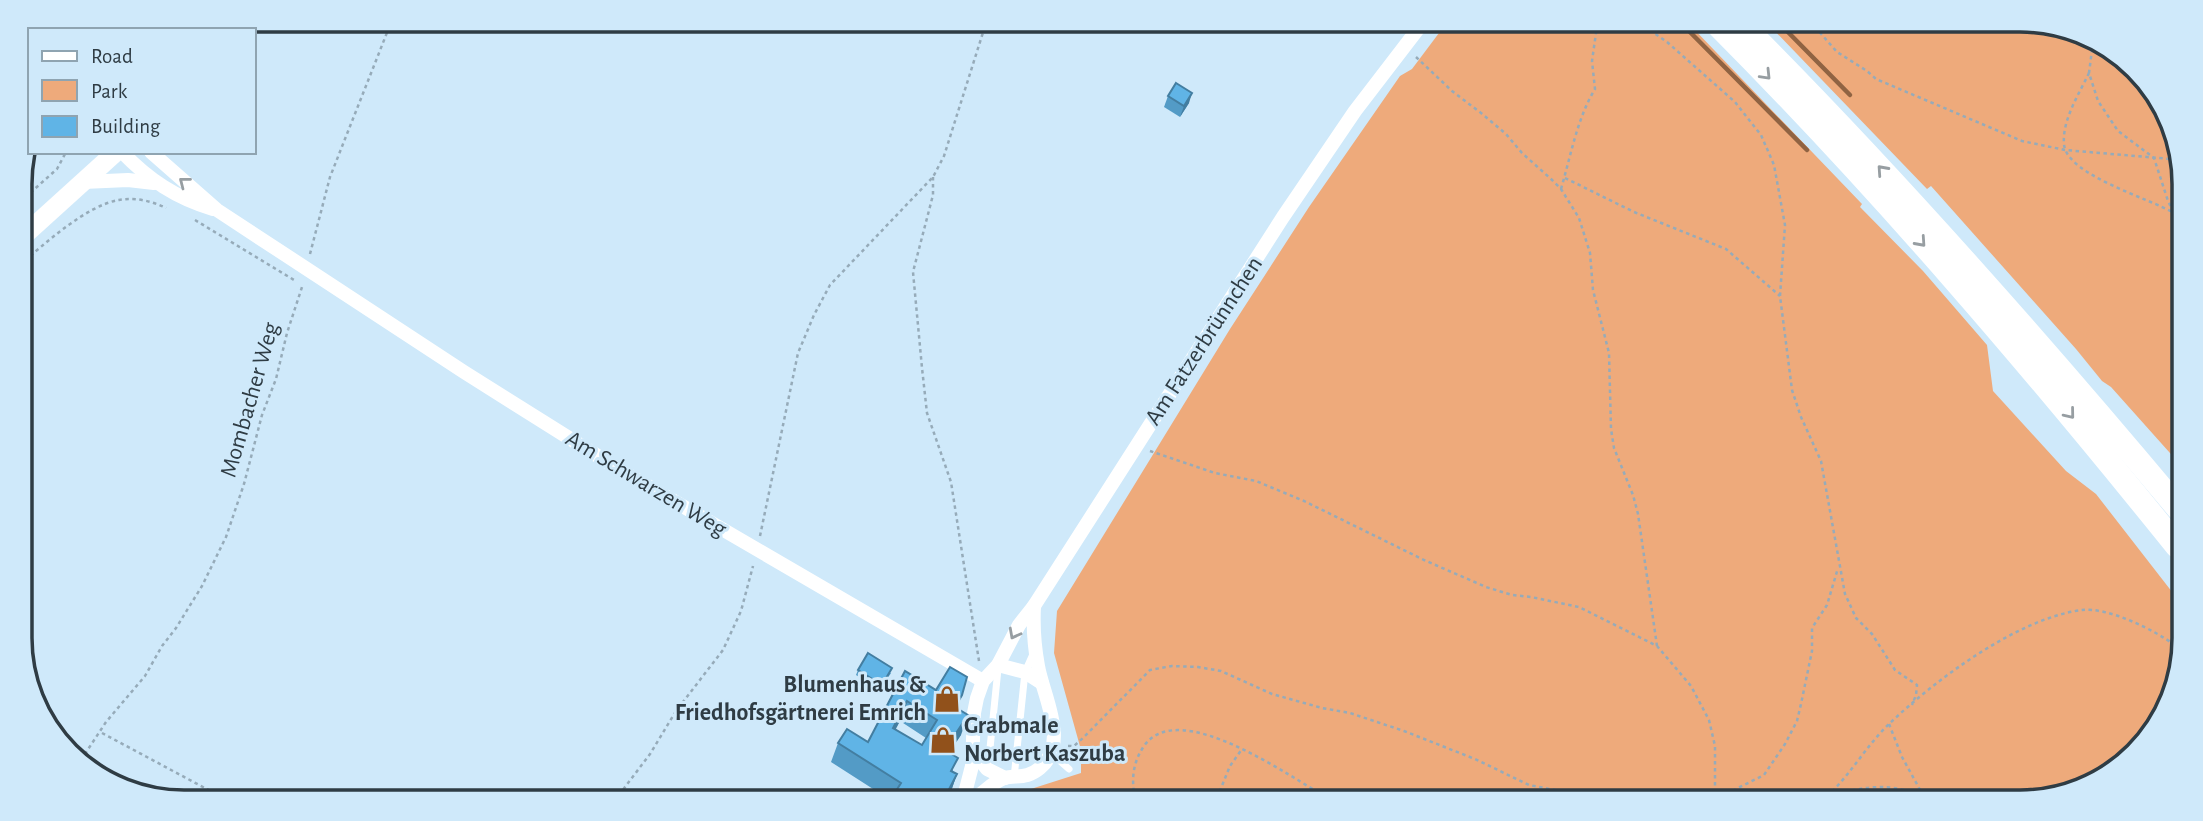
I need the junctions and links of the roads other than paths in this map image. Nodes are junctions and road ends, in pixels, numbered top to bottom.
1 (1416, 32) edge
2 (1725, 32) edge
3 (1749, 32) edge
4 (114, 154) edge
5 (124, 154) edge
6 (153, 154) edge
7 (83, 182) junction
8 (156, 183) junction
9 (218, 211) junction
10 (32, 228) edge
11 (2172, 501) edge
12 (2172, 539) edge
13 (1034, 606) junction
14 (1035, 649) junction
15 (998, 665) junction
16 (1025, 671) junction
17 (983, 681) junction
18 (1042, 683) junction
19 (973, 751) junction
20 (1051, 753) junction
21 (988, 769) junction
22 (1069, 769) dead end
23 (1009, 778) junction
24 (968, 781) junction
25 (966, 790) edge
26 (973, 790) edge
27 (990, 790) edge

1 - 13 street, Am Fatzerbrünnchen
2 -> 12 highway
11 -> 3 highway
4 - 7 main road
5 - 8 street, Am Schwarzen Weg
9 -> 6 street, Am Schwarzen Weg
7 - 8 street, Am Schwarzen Weg
7 - 10 main road
8 - 9 street, Am Schwarzen Weg
9 - 17 street, Am Schwarzen Weg
13 - 14 street
13 -> 15 street, Am Fatzerbrünnchen
14 - 16 lane
14 - 18 street
15 - 16 street
15 - 17 street, Am Fatzerbrünnchen
15 - 21 lane
16 - 18 street
16 - 23 lane
17 - 19 street
18 - 20 street
19 - 21 street
19 - 24 street
20 - 22 lane
20 - 23 street
21 - 23 street
23 - 27 street
24 - 25 street
24 - 26 lane

